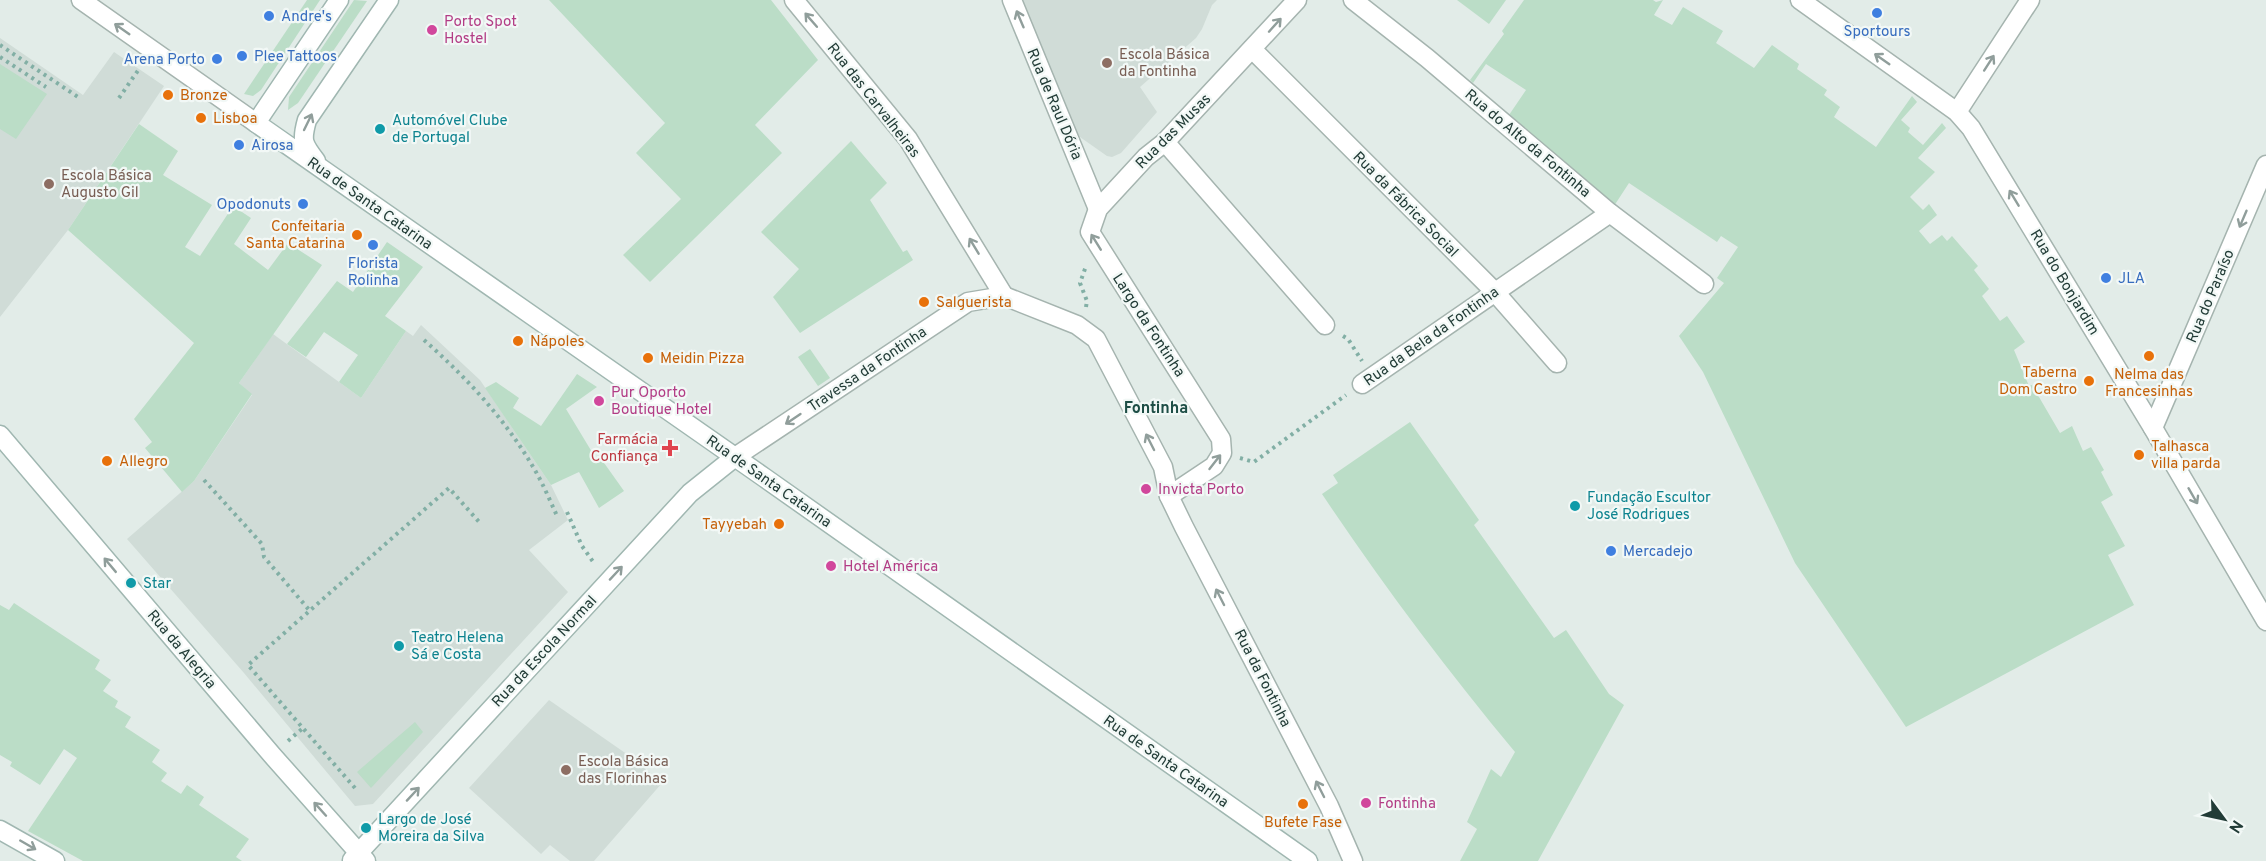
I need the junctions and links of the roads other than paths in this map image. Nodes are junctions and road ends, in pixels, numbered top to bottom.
1 (81, 0) edge
2 (389, 0) edge
3 (794, 0) edge
4 (1012, 0) edge
5 (1297, 0) edge
6 (1353, 0) edge
7 (1800, 0) edge
8 (2030, 0) edge
9 (336, 2) edge
10 (1252, 49) junction
11 (1957, 112) junction
12 (256, 123) junction
13 (1166, 142) junction
14 (2266, 165) edge
15 (324, 171) junction
16 (1098, 208) junction
17 (1610, 213) junction
18 (1704, 285) dead end
19 (1494, 291) junction
20 (1004, 296) junction
21 (1325, 325) road end
22 (1557, 363) dead end
23 (1367, 380) road end
24 (2153, 428) junction
25 (0, 435) edge
26 (735, 458) junction
27 (1169, 496) junction
28 (2266, 621) edge
29 (0, 830) edge
30 (359, 858) edge
31 (55, 861) edge
32 (1308, 861) edge
33 (1353, 861) edge

12 -> 1 street, Rua de Santa Catarina
15 -> 2 street
20 -> 3 street, Rua das Carvalheiras
16 -> 4 street, Rua de Raul Dória
10 -> 5 street, Rua das Musas
6 - 17 street, Rua do Alto da Fontinha
11 -> 7 street, Rua do Bonjardim
11 -> 8 street
9 - 12 street
10 - 13 street, Rua das Musas
10 - 19 street, Rua da Fábrica Social
24 -> 11 street, Rua do Bonjardim
12 - 15 street, Rua de Santa Catarina
13 - 16 street, Rua das Musas
13 - 21 street
14 -> 24 street, Rua do Paraíso
15 - 26 street, Rua de Santa Catarina
27 -> 16 street, Largo da Fontinha
17 - 18 street, Rua do Alto da Fontinha
17 - 19 street, Rua da Bela da Fontinha
19 - 22 street, Rua da Fábrica Social
19 - 23 street, Rua da Bela da Fontinha
20 -> 26 street, Travessa da Fontinha
27 -> 20 street
24 -> 28 street, Rua do Bonjardim
30 -> 25 street, Rua da Alegria
30 -> 26 street, Rua da Escola Normal
26 - 32 street, Rua de Santa Catarina
33 -> 27 street, Rua da Fontinha
29 -> 31 street

